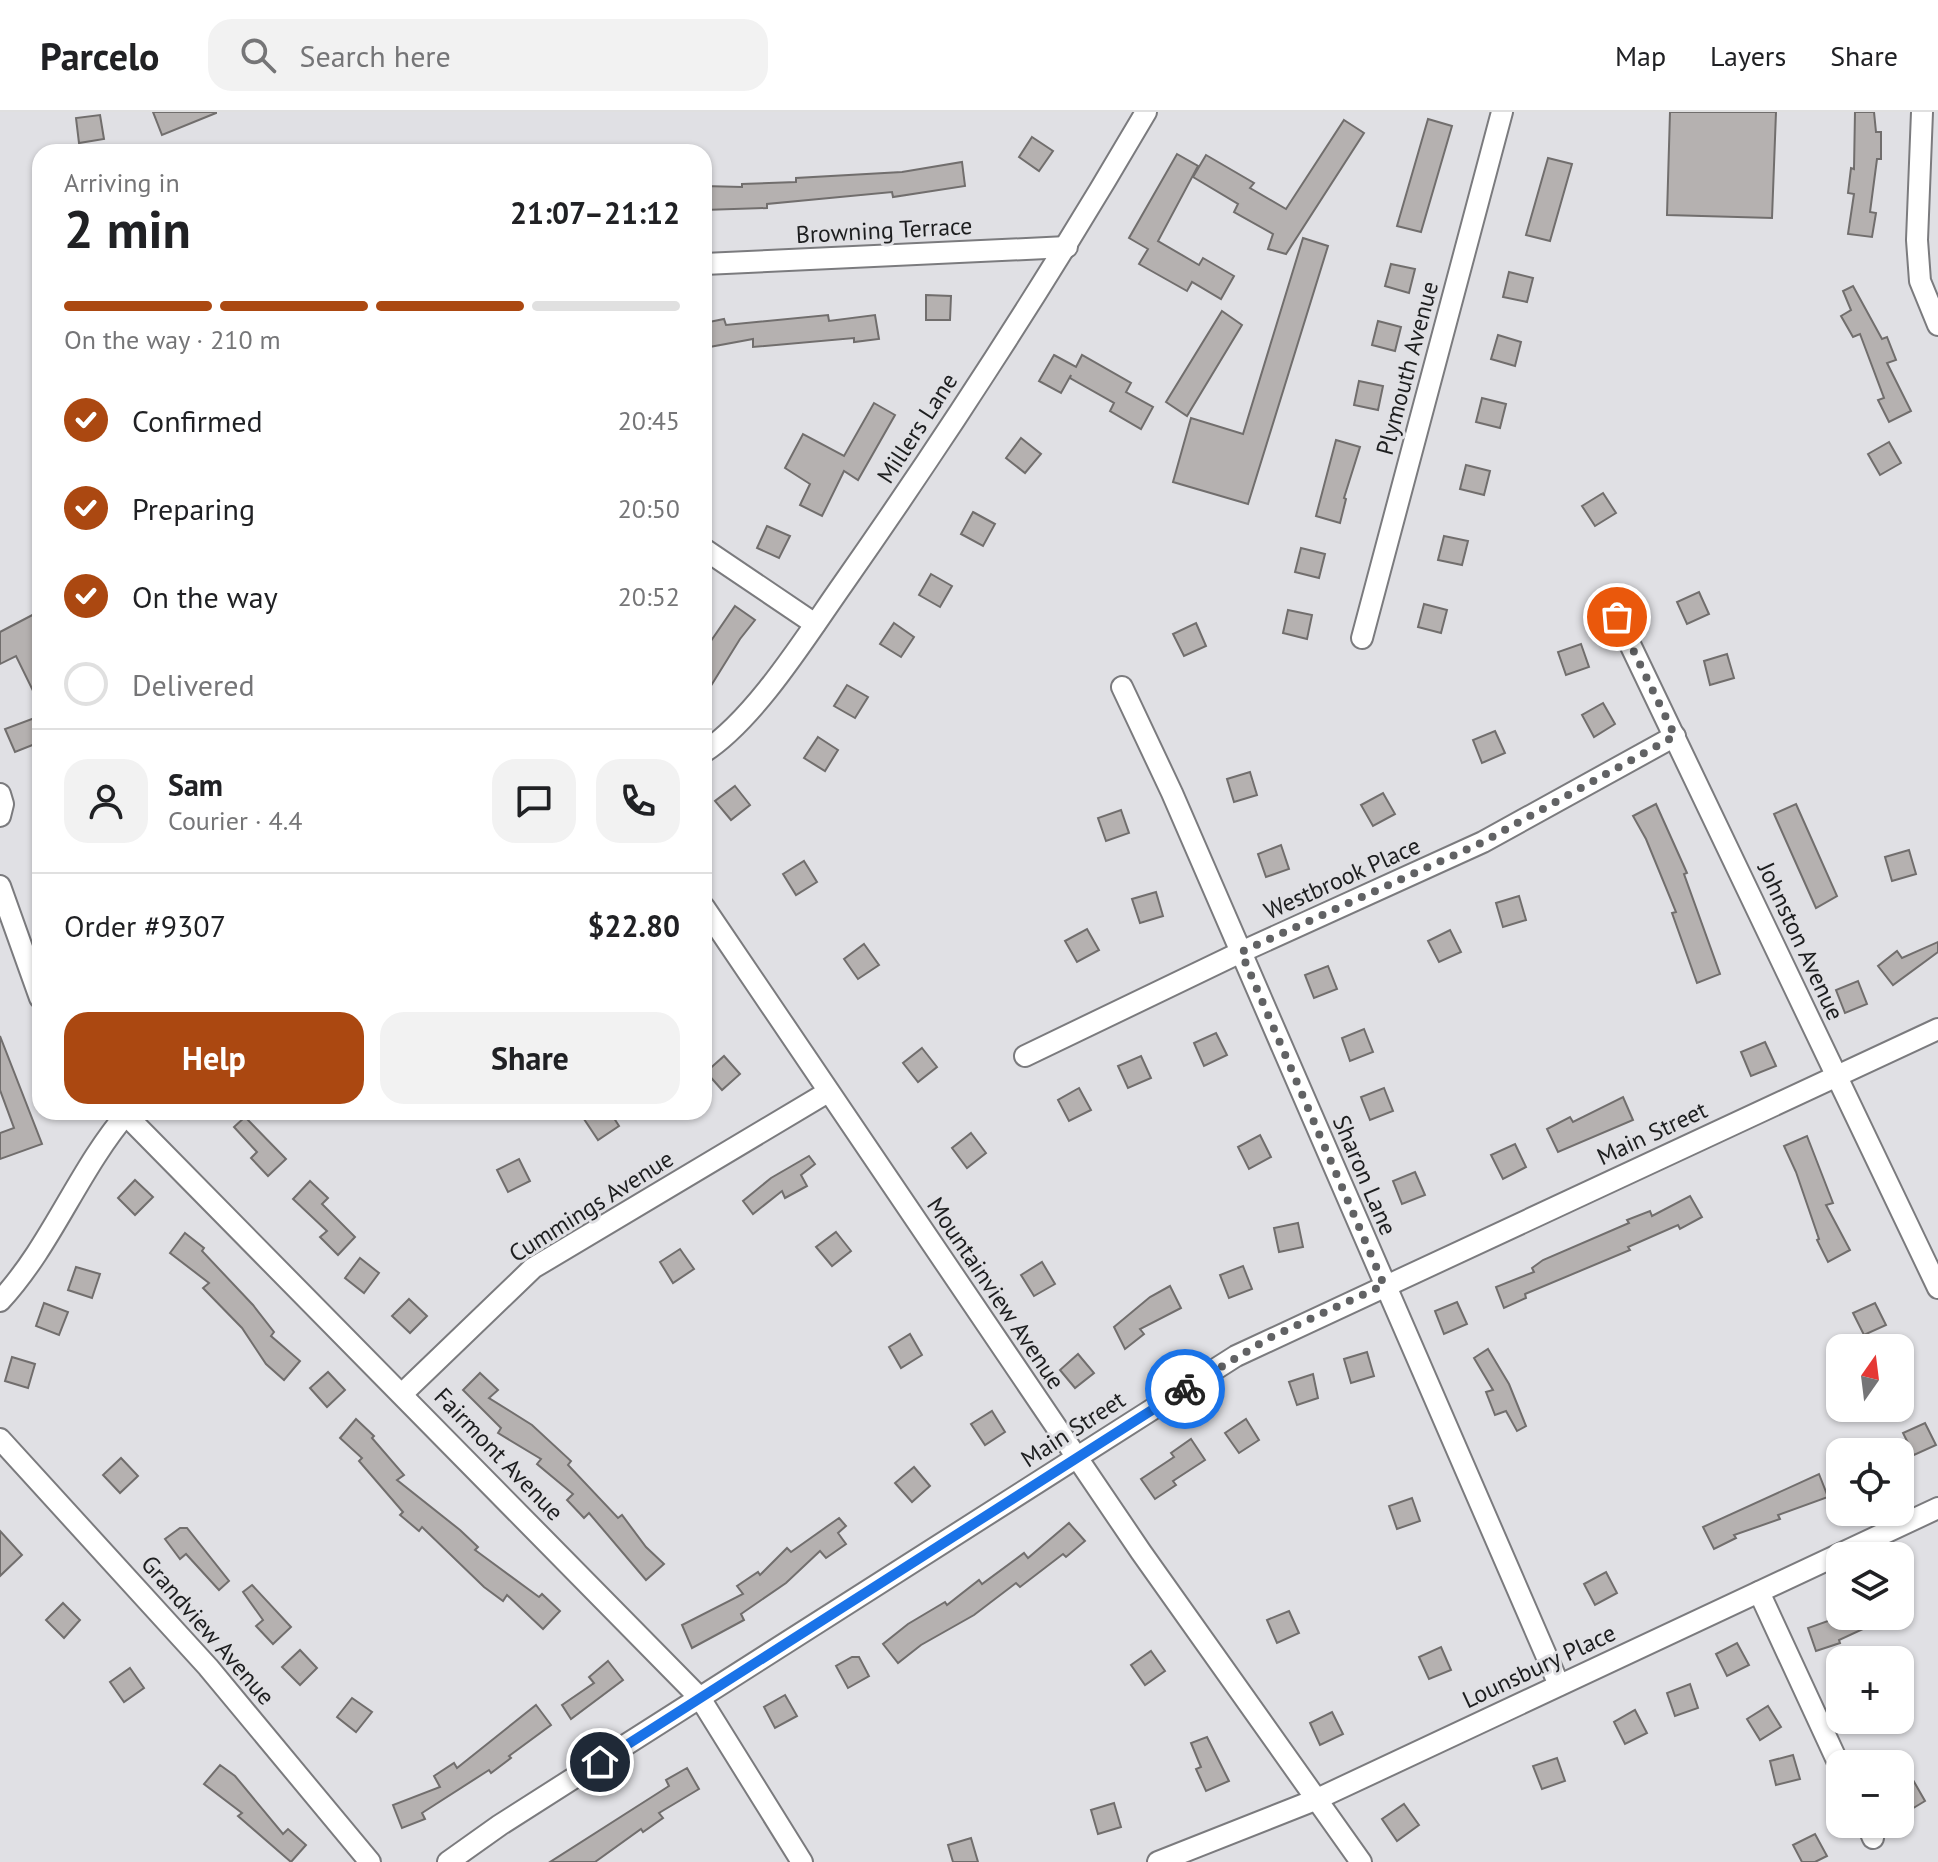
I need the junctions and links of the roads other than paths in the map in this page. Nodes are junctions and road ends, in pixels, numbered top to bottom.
1 (1146, 112) edge
2 (1502, 112) edge
3 (1922, 112) edge
4 (1067, 247) junction
5 (712, 264) edge
6 (1938, 325) edge
7 (712, 554) edge
8 (1617, 617) dead end
9 (815, 624) junction
10 (1362, 638) dead end
11 (1122, 687) dead end
12 (1675, 736) junction
13 (712, 744) edge
14 (0, 794) edge
15 (0, 816) edge
16 (0, 886) edge
17 (712, 919) edge
18 (1241, 952) junction
19 (32, 976) edge
20 (1938, 1029) edge
21 (1025, 1056) dead end
22 (1836, 1076) junction
23 (828, 1092) junction
24 (121, 1120) edge
25 (133, 1120) edge
26 (1384, 1285) junction
27 (1938, 1288) edge
28 (0, 1301) edge
29 (403, 1393) junction
30 (0, 1439) edge
31 (1077, 1458) junction
32 (1938, 1508) edge
33 (1759, 1592) junction
34 (1559, 1685) junction
35 (700, 1698) junction
36 (1832, 1750) edge
37 (1315, 1800) junction
38 (370, 1862) edge
39 (448, 1862) edge
40 (802, 1862) edge
41 (1158, 1862) edge
42 (1361, 1862) edge

1 - 4 street, Millers Lane
2 - 10 street, Plymouth Avenue
3 - 6 street
4 - 5 street, Browning Terrace
4 - 9 street, Millers Lane
7 - 9 street
8 - 12 street, Johnston Avenue
9 - 13 street, Millers Lane
11 - 18 street, Sharon Lane
12 - 18 street, Westbrook Place
12 - 22 street, Johnston Avenue
14 - 15 street
16 - 19 street
17 - 23 street, Mountainview Avenue
18 - 21 street, Westbrook Place
18 - 26 street, Sharon Lane
20 - 22 street, Main Street
22 - 26 street, Main Street
22 - 27 street, Johnston Avenue
23 - 29 street, Cummings Avenue
23 - 31 street, Mountainview Avenue
24 - 28 street
25 - 29 street, Fairmont Avenue
26 - 31 street, Main Street
26 - 34 street, Sharon Lane
29 - 35 street, Fairmont Avenue
30 - 38 street, Grandview Avenue
31 - 35 street, Main Street
31 - 37 street, Mountainview Avenue
32 - 33 street, Lounsbury Place
33 - 34 street, Lounsbury Place
33 - 36 street
34 - 37 street, Lounsbury Place
35 - 39 street, Main Street
35 - 40 street, Fairmont Avenue
37 - 41 street, Lounsbury Place
37 - 42 street, Mountainview Avenue

